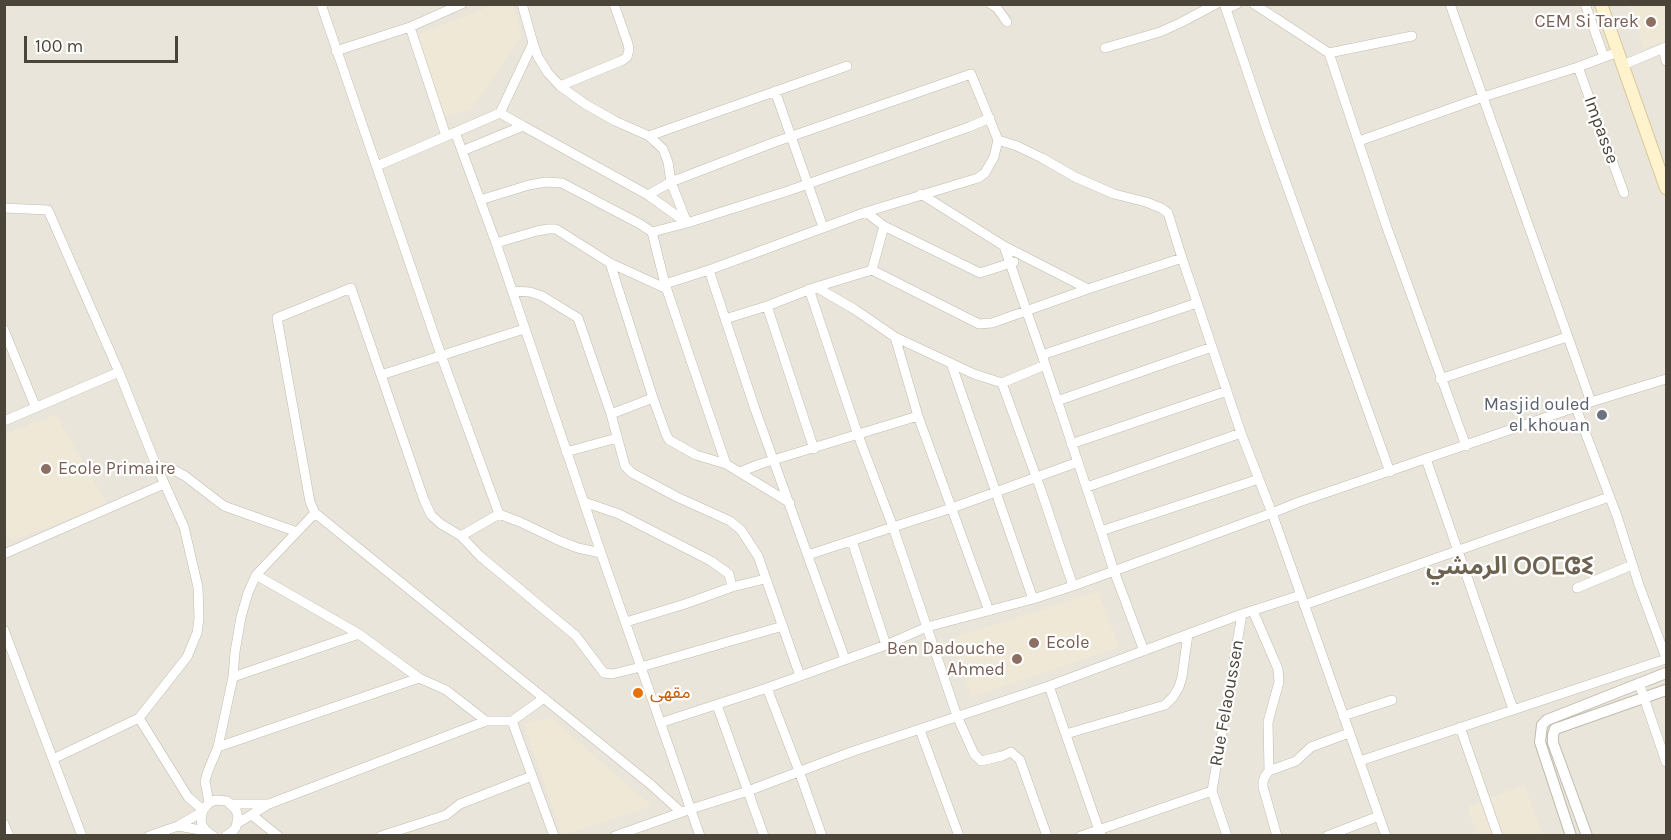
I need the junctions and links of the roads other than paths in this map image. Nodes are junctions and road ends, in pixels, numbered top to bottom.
1 (321, 4) edge
2 (462, 4) edge
3 (522, 4) edge
4 (614, 4) edge
5 (991, 4) edge
6 (1216, 4) edge
7 (1237, 4) edge
8 (1254, 4) edge
9 (1450, 4) edge
10 (1585, 4) edge
11 (1601, 4) edge
12 (1225, 7) edge
13 (1007, 22) dead end
14 (410, 27) junction
15 (1412, 36) dead end
16 (533, 44) junction
17 (1665, 47) edge
18 (1105, 48) dead end
19 (336, 51) junction
20 (1618, 52) junction
21 (1329, 53) junction
22 (1604, 57) junction
23 (1666, 61) edge
24 (1623, 65) junction
25 (847, 66) dead end
26 (1578, 67) junction
27 (560, 86) junction
28 (775, 92) junction
29 (1483, 98) junction
30 (500, 114) junction
31 (990, 118) junction
32 (523, 126) junction
33 (450, 134) junction
34 (650, 136) junction
35 (792, 136) junction
36 (998, 140) junction
37 (1359, 141) junction
38 (462, 151) junction
39 (377, 166) junction
40 (671, 182) junction
41 (808, 183) junction
42 (1666, 188) edge
43 (1624, 193) dead end
44 (921, 194) junction
45 (648, 195) junction
46 (480, 200) junction
47 (4, 208) edge
48 (866, 212) junction
49 (687, 223) junction
50 (884, 226) junction
51 (823, 227) junction
52 (652, 232) junction
53 (496, 243) junction
54 (1004, 246) junction
55 (1028, 258) junction
56 (1182, 258) junction
57 (610, 263) junction
58 (1011, 263) junction
59 (709, 270) junction
60 (872, 270) junction
61 (666, 286) junction
62 (1088, 289) junction
63 (512, 291) junction
64 (812, 292) junction
65 (1197, 303) junction
66 (767, 306) junction
67 (1027, 310) junction
68 (725, 319) junction
69 (524, 329) junction
70 (4, 330) edge
71 (896, 337) junction
72 (1567, 338) junction
73 (1212, 347) junction
74 (441, 355) junction
75 (1042, 355) junction
76 (951, 363) junction
77 (1045, 365) junction
78 (118, 372) junction
79 (381, 375) junction
80 (1440, 379) junction
81 (1666, 379) edge
82 (1002, 383) junction
83 (1227, 391) junction
84 (653, 398) junction
85 (1057, 401) junction
86 (1591, 402) junction
87 (36, 408) junction
88 (1576, 408) junction
89 (611, 414) junction
90 (918, 416) junction
91 (4, 421) edge
92 (1241, 433) junction
93 (858, 435) junction
94 (617, 438) junction
95 (1071, 444) junction
96 (1466, 446) junction
97 (814, 449) junction
98 (566, 452) junction
99 (1426, 459) junction
100 (773, 460) junction
101 (1078, 462) junction
102 (726, 464) junction
103 (156, 465) junction
104 (740, 472) junction
105 (1390, 472) junction
106 (1037, 477) junction
107 (1259, 479) junction
108 (164, 484) junction
109 (1087, 487) junction
110 (995, 492) junction
111 (1609, 496) junction
112 (584, 502) junction
113 (790, 503) junction
114 (952, 508) junction
115 (315, 513) junction
116 (1272, 513) junction
117 (500, 514) junction
118 (893, 526) junction
119 (1101, 531) junction
120 (297, 532) junction
121 (461, 536) junction
122 (852, 541) junction
123 (1458, 551) junction
124 (601, 553) junction
125 (4, 554) edge
126 (808, 555) junction
127 (1632, 565) junction
128 (1114, 572) junction
129 (256, 575) junction
130 (765, 579) junction
131 (1073, 586) junction
132 (732, 587) junction
133 (1577, 588) dead end
134 (1033, 599) junction
135 (1303, 600) junction
136 (989, 611) junction
137 (1253, 611) junction
138 (1242, 614) junction
139 (626, 622) junction
140 (783, 626) junction
141 (927, 627) junction
142 (4, 630) edge
143 (359, 634) junction
144 (1188, 634) junction
145 (886, 645) junction
146 (1144, 651) junction
147 (1666, 658) edge
148 (845, 659) junction
149 (641, 667) junction
150 (1666, 673) edge
151 (800, 676) junction
152 (233, 677) junction
153 (419, 678) junction
154 (1639, 683) junction
155 (1049, 686) junction
156 (767, 688) junction
157 (1666, 690) edge
158 (544, 698) junction
159 (1644, 698) junction
160 (1392, 700) dead end
161 (717, 705) junction
162 (1513, 709) junction
163 (957, 716) junction
164 (1343, 716) junction
165 (139, 718) junction
166 (1547, 720) junction
167 (486, 721) junction
168 (512, 721) junction
169 (660, 723) junction
170 (1460, 727) junction
171 (1556, 729) junction
172 (920, 730) junction
173 (1349, 733) junction
174 (1066, 734) junction
175 (218, 747) junction
176 (53, 759) junction
177 (1360, 761) junction
178 (1666, 762) edge
179 (799, 771) junction
180 (1269, 771) junction
181 (532, 776) junction
182 (748, 791) junction
183 (1212, 791) junction
184 (232, 804) junction
185 (269, 804) junction
186 (205, 808) junction
187 (686, 810) junction
188 (252, 815) junction
189 (1379, 816) junction
190 (4, 824) edge
191 (237, 825) junction
192 (178, 826) junction
193 (1100, 833) edge
194 (208, 834) edge
195 (9, 836) edge
196 (82, 836) edge
197 (149, 836) edge
198 (226, 836) edge
199 (242, 836) edge
200 (278, 836) edge
201 (381, 836) edge
202 (554, 836) edge
203 (615, 836) edge
204 (700, 836) edge
205 (764, 836) edge
206 (822, 836) edge
207 (959, 836) edge
208 (1047, 836) edge
209 (1081, 836) edge
210 (1227, 836) edge
211 (1277, 836) edge
212 (1327, 836) edge
213 (1386, 836) edge
214 (1498, 836) edge
215 (1571, 836) edge
216 (1587, 836) edge

1 - 19 street
2 - 14 street
3 - 16 street
4 - 27 street
5 - 13 street
6 - 18 street
7 - 12 street
8 - 21 street
9 - 29 street
10 - 22 street
11 - 20 main road
12 - 105 street
14 - 19 street
14 - 33 street
15 - 21 street
16 - 27 street
16 - 30 street
17 - 23 street
17 - 24 street
19 - 39 street
20 - 22 street
20 - 24 main road
21 - 37 street
22 - 26 street
24 - 42 main road
25 - 28 street
26 - 29 street
26 - 43 street, Impasse
27 - 34 street
28 - 34 street
28 - 35 street
29 - 37 street
29 - 72 street
30 - 32 street
30 - 33 street
31 - 35 street
31 - 36 street
31 - 41 street
32 - 38 street
32 - 45 street
33 - 38 street
33 - 39 street
34 - 40 street
35 - 40 street
35 - 41 street
36 - 44 street
36 - 56 street
37 - 80 street
38 - 46 street
39 - 74 street
40 - 45 street
40 - 49 street
41 - 49 street
41 - 51 street
44 - 48 street
44 - 54 street
45 - 49 street
46 - 52 street
46 - 53 street
47 - 78 street
48 - 50 street
48 - 51 street
49 - 52 street
50 - 58 street
50 - 60 street
51 - 59 street
52 - 61 street
53 - 57 street
53 - 63 street
54 - 55 street
54 - 58 street
55 - 58 street
55 - 62 street
56 - 62 street
56 - 65 street
57 - 61 street
57 - 84 street
58 - 67 street
59 - 61 street
59 - 68 street
60 - 64 street
60 - 67 street
61 - 102 street
62 - 67 street
63 - 69 street
63 - 89 street
64 - 66 street
64 - 71 street
64 - 93 street
65 - 73 street
65 - 75 street
66 - 68 street
66 - 97 street
67 - 75 street
68 - 100 street
69 - 74 street
69 - 98 street
70 - 87 street
71 - 76 street
71 - 90 street
72 - 80 street
72 - 86 street
73 - 83 street
73 - 85 street
74 - 79 street
74 - 117 street
75 - 77 street
76 - 82 street
76 - 110 street
77 - 82 street
77 - 85 street
78 - 87 street
78 - 103 street
79 - 115 street
79 - 121 street
80 - 96 street
81 - 86 street
82 - 106 street
83 - 92 street
83 - 95 street
84 - 89 street
84 - 102 street
85 - 95 street
86 - 88 street
87 - 91 street
88 - 96 street
88 - 111 street
89 - 94 street
90 - 93 street
90 - 114 street
92 - 107 street
92 - 109 street
93 - 97 street
93 - 118 street
94 - 98 street
94 - 130 street
95 - 101 street
96 - 99 street
97 - 100 street
98 - 112 street
99 - 105 street
99 - 123 street
100 - 104 street
100 - 113 street
101 - 106 street
101 - 109 street
102 - 104 street
103 - 108 street
103 - 120 street
104 - 113 street
105 - 116 street
106 - 110 street
106 - 131 street
107 - 116 street
107 - 119 street
108 - 125 street
108 - 165 street
109 - 119 street
110 - 114 street
110 - 134 street
111 - 123 street
111 - 127 street
112 - 124 street
112 - 132 street
113 - 126 street
114 - 118 street
114 - 136 street
115 - 120 street
115 - 158 street
116 - 128 street
116 - 135 street
117 - 121 street
117 - 124 street
118 - 122 street
118 - 141 street
119 - 128 street
120 - 129 street
121 - 149 street
122 - 126 street
122 - 145 street
123 - 135 street
123 - 162 street
124 - 139 street
126 - 148 street
127 - 133 street
127 - 147 street
128 - 131 street
128 - 146 street
129 - 143 street
129 - 152 street
130 - 132 street
130 - 140 street
131 - 134 street
132 - 139 street
134 - 136 street
135 - 137 street
135 - 164 street
136 - 141 street
137 - 138 street
137 - 180 street
138 - 144 street
138 - 183 street, Rue Felaoussen
139 - 149 street
140 - 149 street
140 - 151 street
141 - 145 street
141 - 163 street
142 - 176 street
143 - 152 street
143 - 153 street
144 - 146 street
144 - 174 street
145 - 148 street
146 - 155 street
147 - 162 street
148 - 151 street
149 - 169 street
150 - 154 street
151 - 156 street
152 - 175 street
153 - 167 street
153 - 175 street
154 - 159 street
154 - 166 street
155 - 163 street
155 - 174 street
156 - 161 street
156 - 179 street
157 - 159 street
158 - 168 street
158 - 187 street
159 - 171 street
159 - 178 street
160 - 164 street
161 - 169 street
161 - 182 street
162 - 170 street
163 - 172 street
163 - 208 street
164 - 173 street
165 - 176 street
165 - 186 street
166 - 171 street
166 - 215 street
167 - 168 street
167 - 185 street
168 - 181 street
169 - 187 street
170 - 177 street
170 - 214 street
171 - 216 street
172 - 179 street
172 - 207 street
173 - 177 street
173 - 180 street
174 - 193 street
175 - 186 street
176 - 196 street
177 - 189 street
179 - 182 street
179 - 206 street
180 - 211 street
181 - 201 street
181 - 202 street
182 - 187 street
182 - 205 street
183 - 193 street
183 - 210 street
184 - 185 street
184 - 186 street
184 - 191 street
185 - 188 street
186 - 192 street
186 - 194 street
187 - 203 street
187 - 204 street
188 - 191 street
188 - 200 street
189 - 212 street
189 - 213 street
190 - 195 street
191 - 198 street
191 - 199 street
192 - 194 street
192 - 197 street
193 - 209 street

